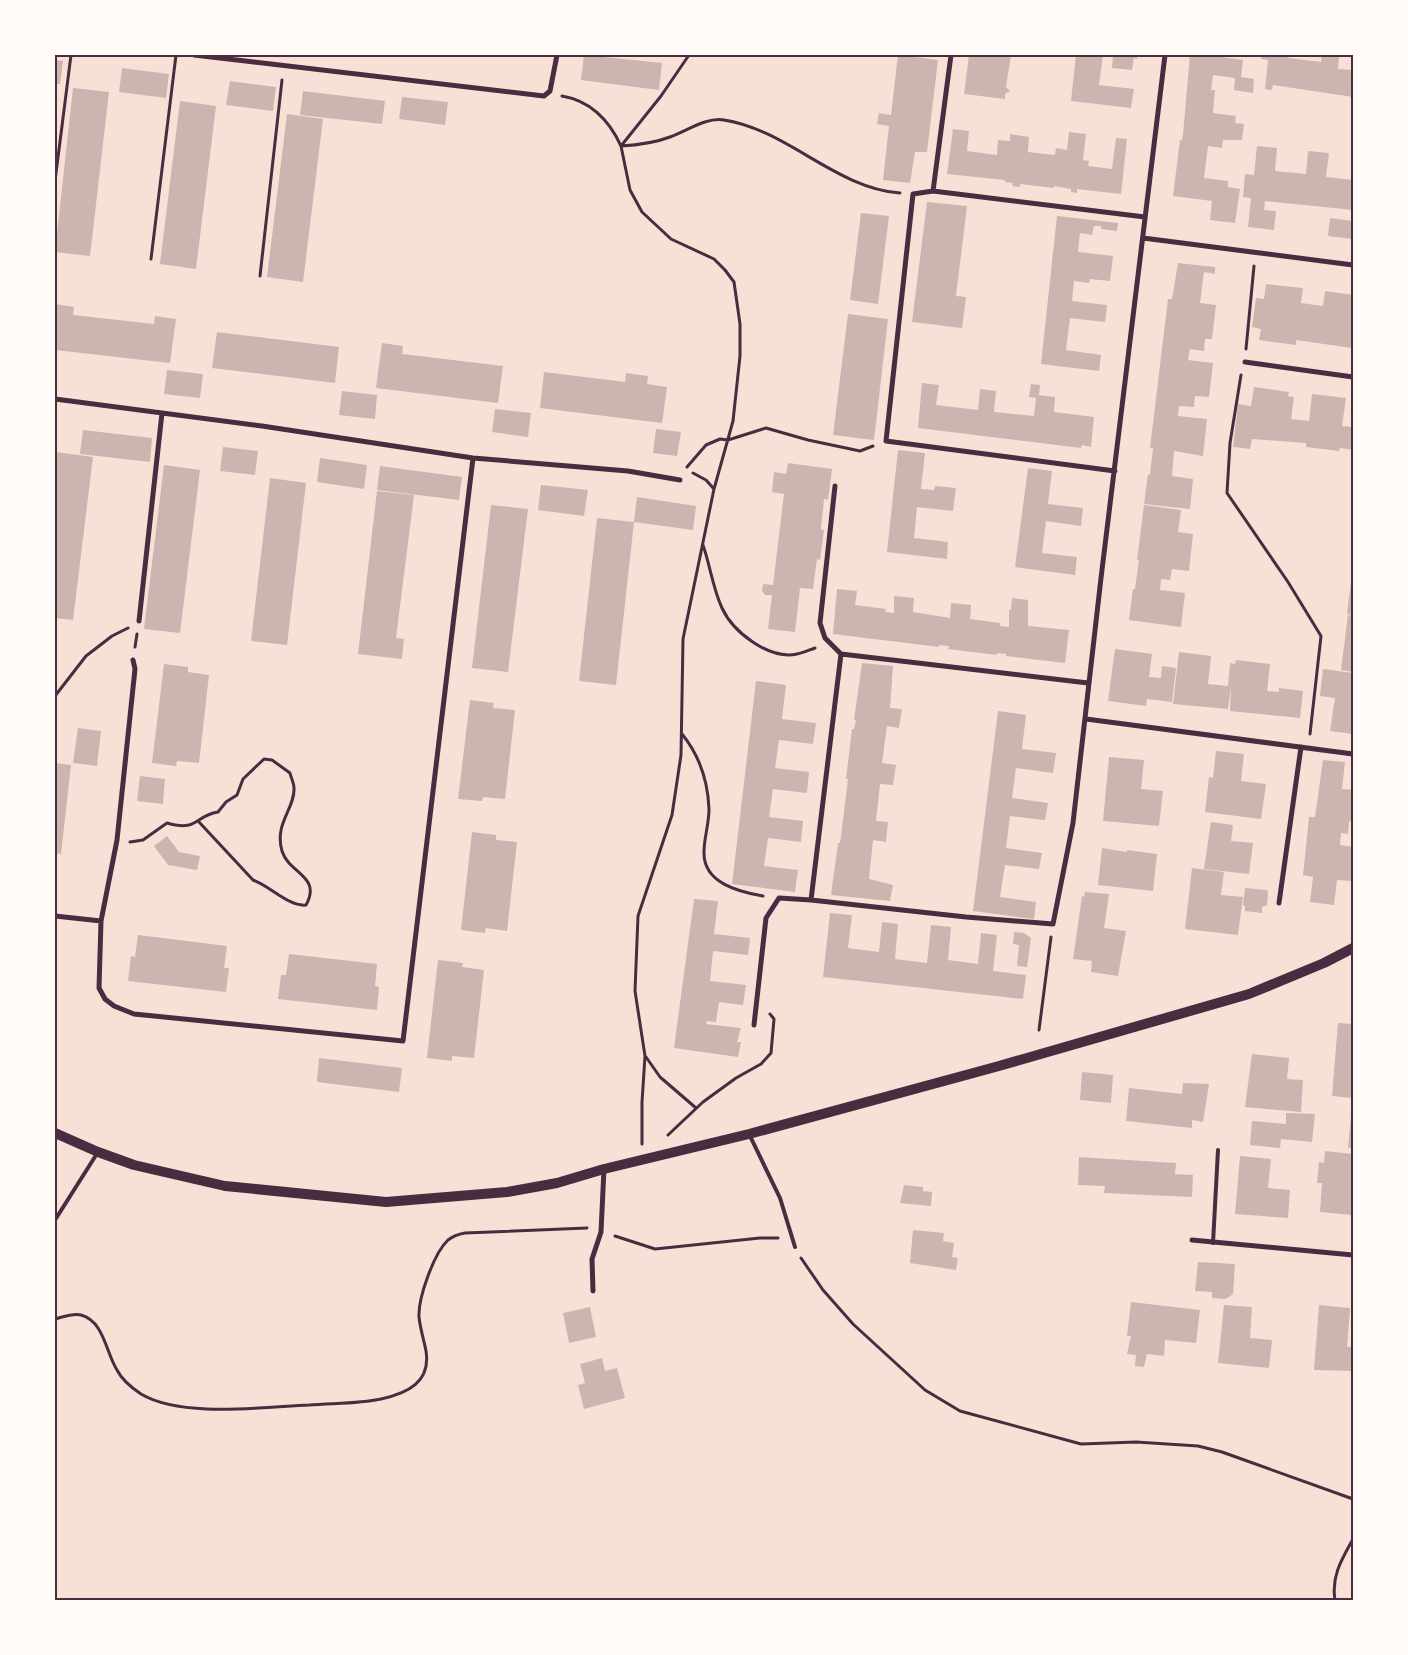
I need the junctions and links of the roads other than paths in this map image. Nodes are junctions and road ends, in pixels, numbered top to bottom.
1 (194, 55) edge
2 (557, 55) edge
3 (951, 55) edge
4 (1165, 55) edge
5 (933, 191) junction
6 (1145, 217) junction
7 (1143, 238) junction
8 (1353, 265) edge
9 (1245, 362) road end
10 (1353, 377) edge
11 (55, 400) edge
12 (162, 413) junction
13 (473, 458) junction
14 (1115, 471) junction
15 (680, 480) dead end
16 (835, 486) dead end
17 (139, 621) road end
18 (841, 654) junction
19 (133, 660) road end
20 (1088, 683) junction
21 (1086, 720) junction
22 (1301, 747) junction
23 (1353, 754) edge
24 (812, 900) junction
25 (1279, 903) dead end
26 (55, 916) edge
27 (101, 921) junction
28 (1353, 948) edge
29 (754, 1025) dead end
30 (55, 1133) edge
31 (749, 1134) junction
32 (1218, 1150) dead end
33 (98, 1152) junction
34 (604, 1169) junction
35 (55, 1220) edge
36 (1192, 1240) dead end
37 (1213, 1243) junction
38 (795, 1248) road end
39 (1353, 1255) edge
40 (593, 1291) dead end

1 - 2 street
3 - 5 street
4 - 6 street
5 - 6 street
5 - 14 street
6 - 7 street
7 - 8 street
7 - 14 street
9 - 10 street
11 - 12 street
12 - 13 street
12 - 17 street
13 - 15 street
13 - 27 street
14 - 20 street
16 - 18 street
18 - 20 street
18 - 24 street
19 - 27 street
20 - 21 street
21 - 22 street
21 - 24 street
22 - 23 street
22 - 25 street
24 - 29 street
26 - 27 street
28 - 31 main road
30 - 33 main road
31 - 34 main road
31 - 38 lane
32 - 37 lane
33 - 34 main road
33 - 35 lane
34 - 40 street
36 - 37 street
37 - 39 street

